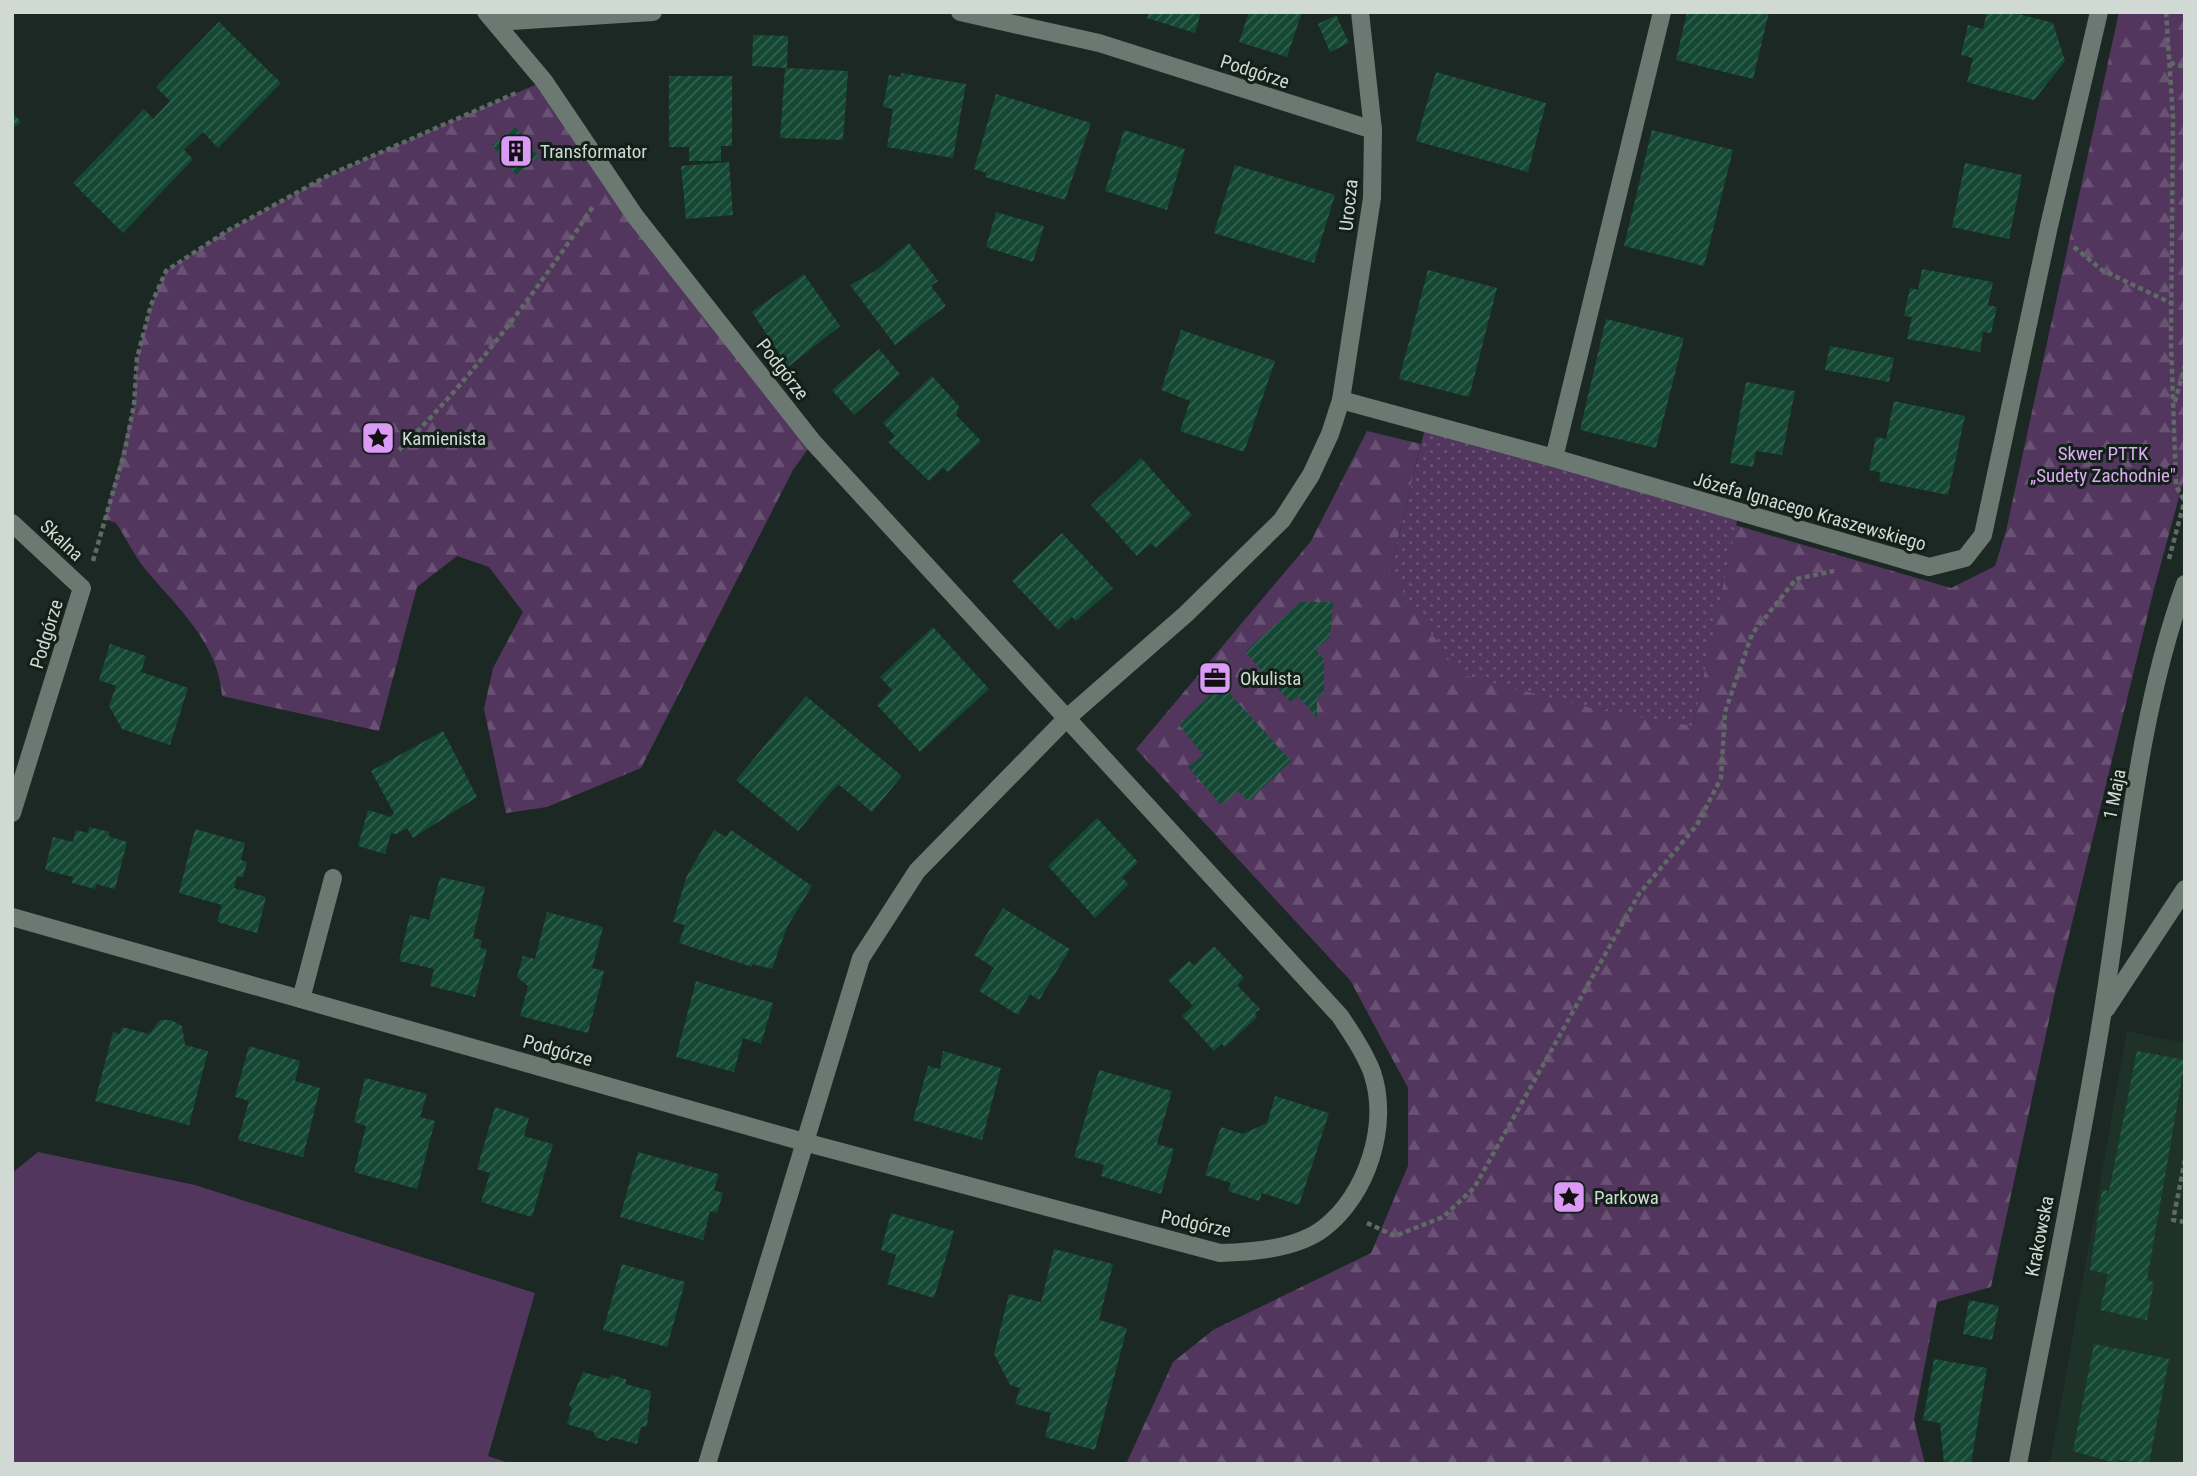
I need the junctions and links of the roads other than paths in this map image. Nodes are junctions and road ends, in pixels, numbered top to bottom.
1 (653, 12) edge
2 (960, 12) edge
3 (1360, 12) edge
4 (1662, 12) edge
5 (2099, 12) edge
6 (491, 17) edge
7 (1373, 130) junction
8 (1341, 400) junction
9 (1554, 458) junction
10 (12, 523) edge
11 (2185, 584) edge
12 (82, 588) joint
13 (1067, 718) junction
14 (12, 813) edge
15 (333, 878) dead end
16 (2185, 889) edge
17 (12, 917) edge
18 (301, 999) junction
19 (2102, 1015) junction
20 (804, 1142) junction
21 (707, 1464) edge
22 (2018, 1464) edge

1 - 6 street, Podgórze
2 - 7 street, Podgórze
3 - 7 street, Urocza
4 - 9 street
5 - 9 street, Józefa Ignacego Kraszewskiego
6 - 13 street, Podgórze
7 - 8 street, Urocza
8 - 9 street, Józefa Ignacego Kraszewskiego
8 - 13 street
10 - 12 street, Skalna
11 - 19 street, 1 Maja
12 - 14 street, Podgórze
13 - 20 street
13 - 20 street, Podgórze
15 - 18 street
16 - 19 street
17 - 18 street, Podgórze
18 - 20 street, Podgórze
19 - 22 street, Krakowska
20 - 21 street

